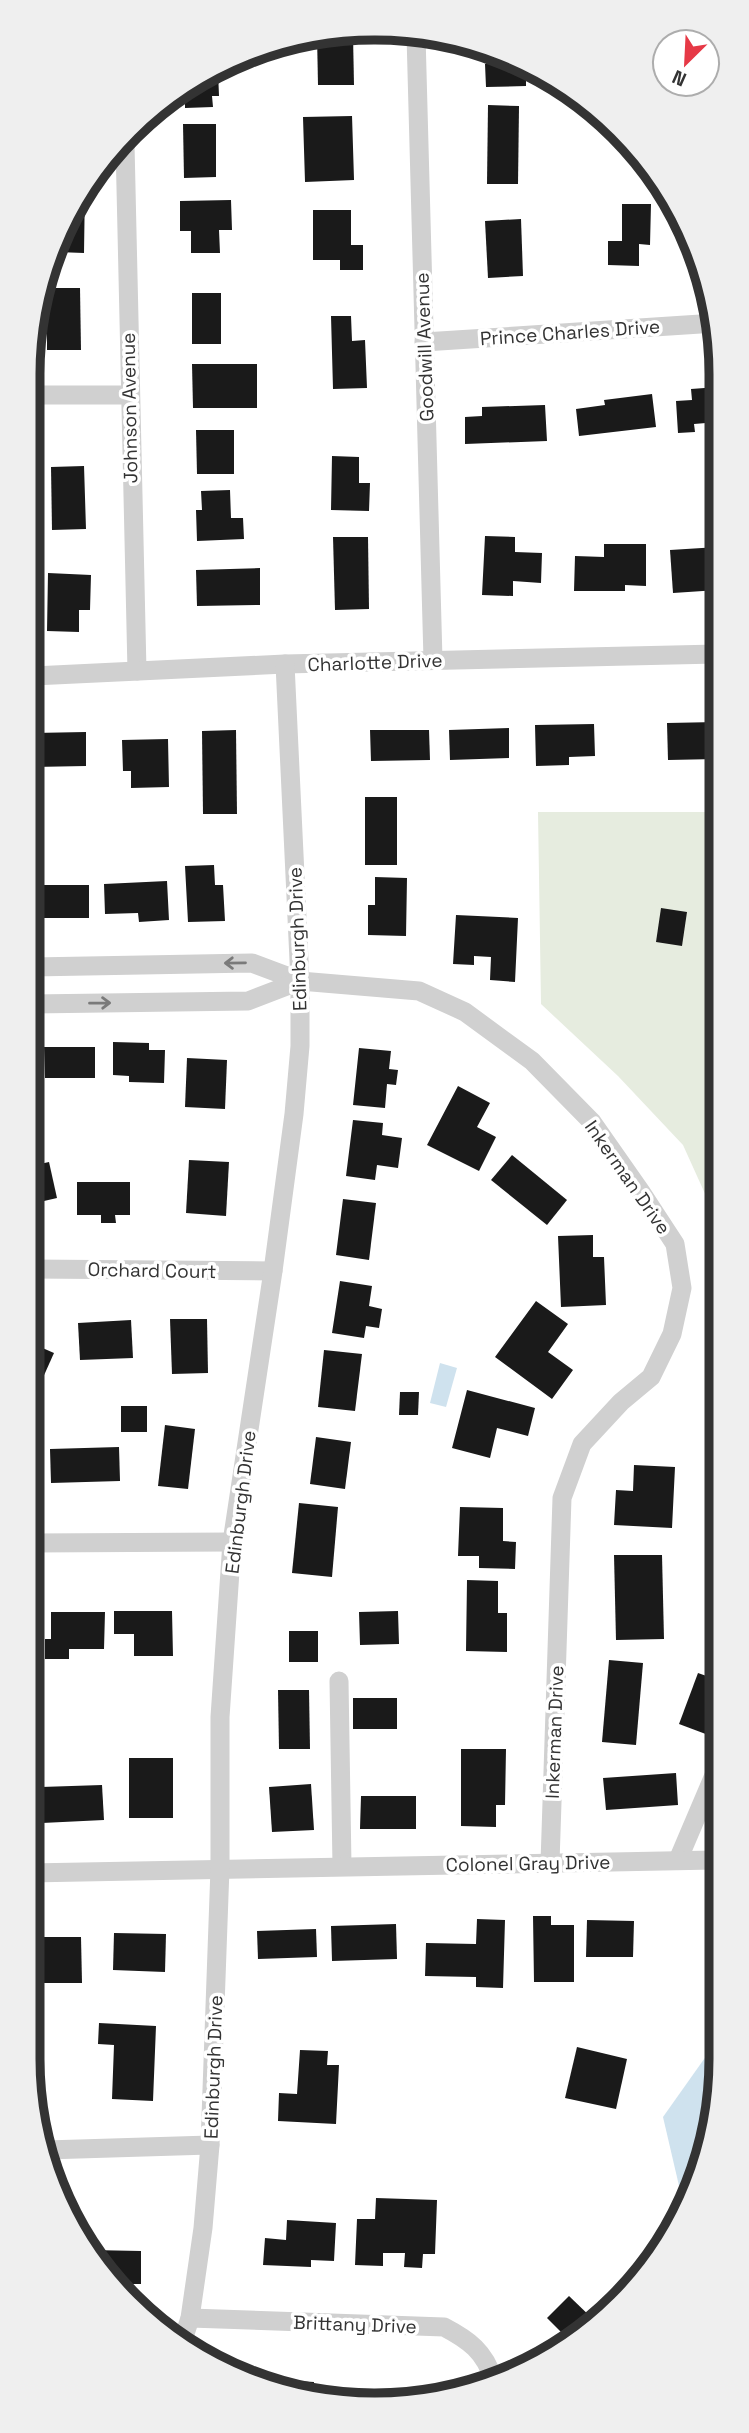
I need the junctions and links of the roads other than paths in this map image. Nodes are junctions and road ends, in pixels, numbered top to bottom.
1 (416, 43) edge
2 (125, 152) edge
3 (705, 324) edge
4 (424, 342) junction
5 (128, 395) junction
6 (40, 396) edge
7 (709, 654) edge
8 (433, 660) junction
9 (285, 664) junction
10 (137, 671) junction
11 (40, 676) edge
12 (40, 967) edge
13 (300, 981) junction
14 (40, 1004) edge
15 (40, 1269) edge
16 (273, 1271) junction
17 (232, 1542) junction
18 (40, 1543) edge
19 (339, 1681) dead end
20 (709, 1787) edge
21 (678, 1860) junction
22 (709, 1860) edge
23 (550, 1863) junction
24 (342, 1866) junction
25 (220, 1868) junction
26 (40, 1873) edge
27 (210, 2145) junction
28 (53, 2150) edge
29 (190, 2318) junction
30 (185, 2333) edge
31 (491, 2371) edge

1 - 4 street, Goodwill Avenue
2 - 5 street, Johnson Avenue
3 - 4 street, Prince Charles Drive
4 - 8 street, Goodwill Avenue
5 - 6 street
5 - 10 street, Johnson Avenue
7 - 8 street, Charlotte Drive
8 - 9 street, Charlotte Drive
9 - 10 street, Charlotte Drive
9 - 13 street, Edinburgh Drive
10 - 11 street, Charlotte Drive
13 -> 12 street, Inkerman Drive
14 -> 13 street, Inkerman Drive
13 - 16 street, Edinburgh Drive
13 - 23 street, Inkerman Drive
15 - 16 street, Orchard Court
16 - 17 street, Edinburgh Drive
17 - 18 street
17 - 25 street, Edinburgh Drive
19 - 24 street
20 - 21 street
21 - 22 street, Colonel Gray Drive
21 - 23 street, Colonel Gray Drive
23 - 24 street, Colonel Gray Drive
24 - 25 street, Colonel Gray Drive
25 - 26 street, Colonel Gray Drive
25 - 27 street, Edinburgh Drive
27 - 28 street
27 - 29 street, Edinburgh Drive
29 - 30 street, Edinburgh Drive
29 - 31 street, Brittany Drive

